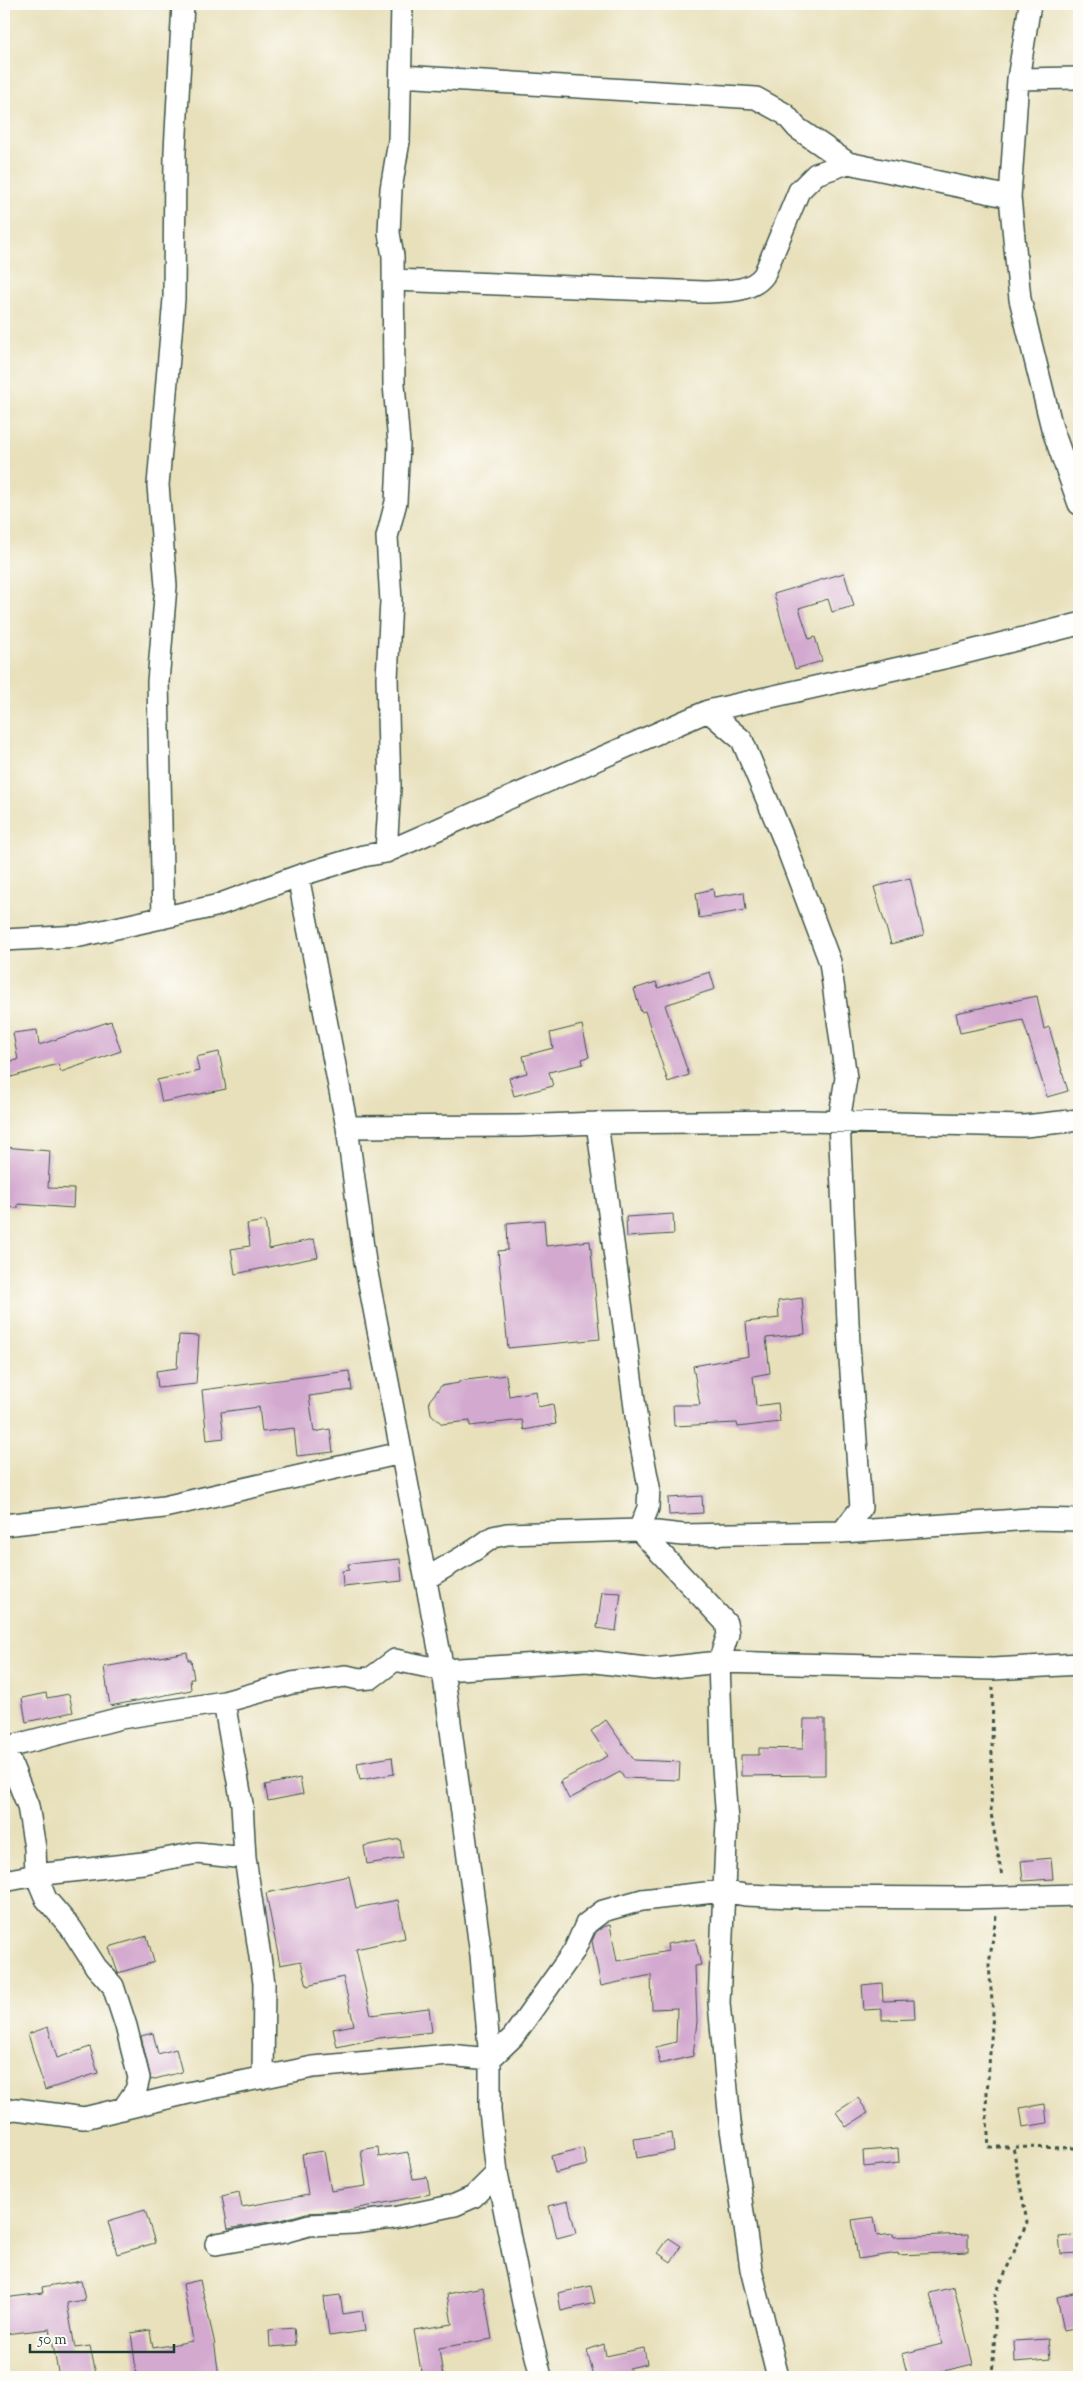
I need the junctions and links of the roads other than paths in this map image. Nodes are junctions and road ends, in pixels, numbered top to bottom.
1 (183, 4) edge
2 (402, 4) edge
3 (1030, 4) edge
4 (401, 76) junction
5 (1079, 78) edge
6 (1018, 80) junction
7 (848, 163) junction
8 (1010, 198) junction
9 (393, 280) junction
10 (1079, 504) edge
11 (1079, 624) edge
12 (708, 711) junction
13 (386, 852) junction
14 (298, 876) junction
15 (162, 918) junction
16 (4, 940) edge
17 (1079, 1120) edge
18 (839, 1121) junction
19 (597, 1123) junction
20 (347, 1127) junction
21 (401, 1453) junction
22 (1079, 1520) edge
23 (4, 1525) edge
24 (639, 1530) junction
25 (842, 1532) junction
26 (427, 1578) junction
27 (719, 1662) junction
28 (1079, 1664) edge
29 (442, 1670) junction
30 (224, 1702) junction
31 (4, 1748) edge
32 (245, 1858) junction
33 (36, 1875) junction
34 (4, 1881) edge
35 (723, 1890) junction
36 (1079, 1895) edge
37 (490, 2059) junction
38 (263, 2078) junction
39 (122, 2109) junction
40 (4, 2111) edge
41 (497, 2173) junction
42 (216, 2244) dead end
43 (541, 2377) edge
44 (778, 2377) edge

1 - 15 street
2 - 4 street
3 - 6 street
4 - 7 street
4 - 9 street
5 - 6 street
6 - 8 street
7 - 8 street
7 - 9 street
8 - 10 street
9 - 13 street
11 - 12 street
12 - 13 street
12 - 18 street
13 - 14 street
14 - 15 street
14 - 20 street
15 - 16 street
17 - 18 street
18 - 19 street
18 - 25 street
19 - 20 street
19 - 24 street
20 - 21 street
21 - 23 street
21 - 26 street
22 - 25 street
24 - 25 street
24 - 26 street
24 - 27 street
26 - 29 street
27 - 28 street
27 - 29 street
27 - 35 street
29 - 30 street
29 - 37 street
30 - 31 street
30 - 32 street
31 - 33 street
32 - 33 street
32 - 38 street
33 - 34 street
33 - 39 street
35 - 36 street
35 - 37 street
35 - 44 street
37 - 38 street
37 - 41 street
38 - 39 street
39 - 40 street
41 - 42 street
41 - 43 street

